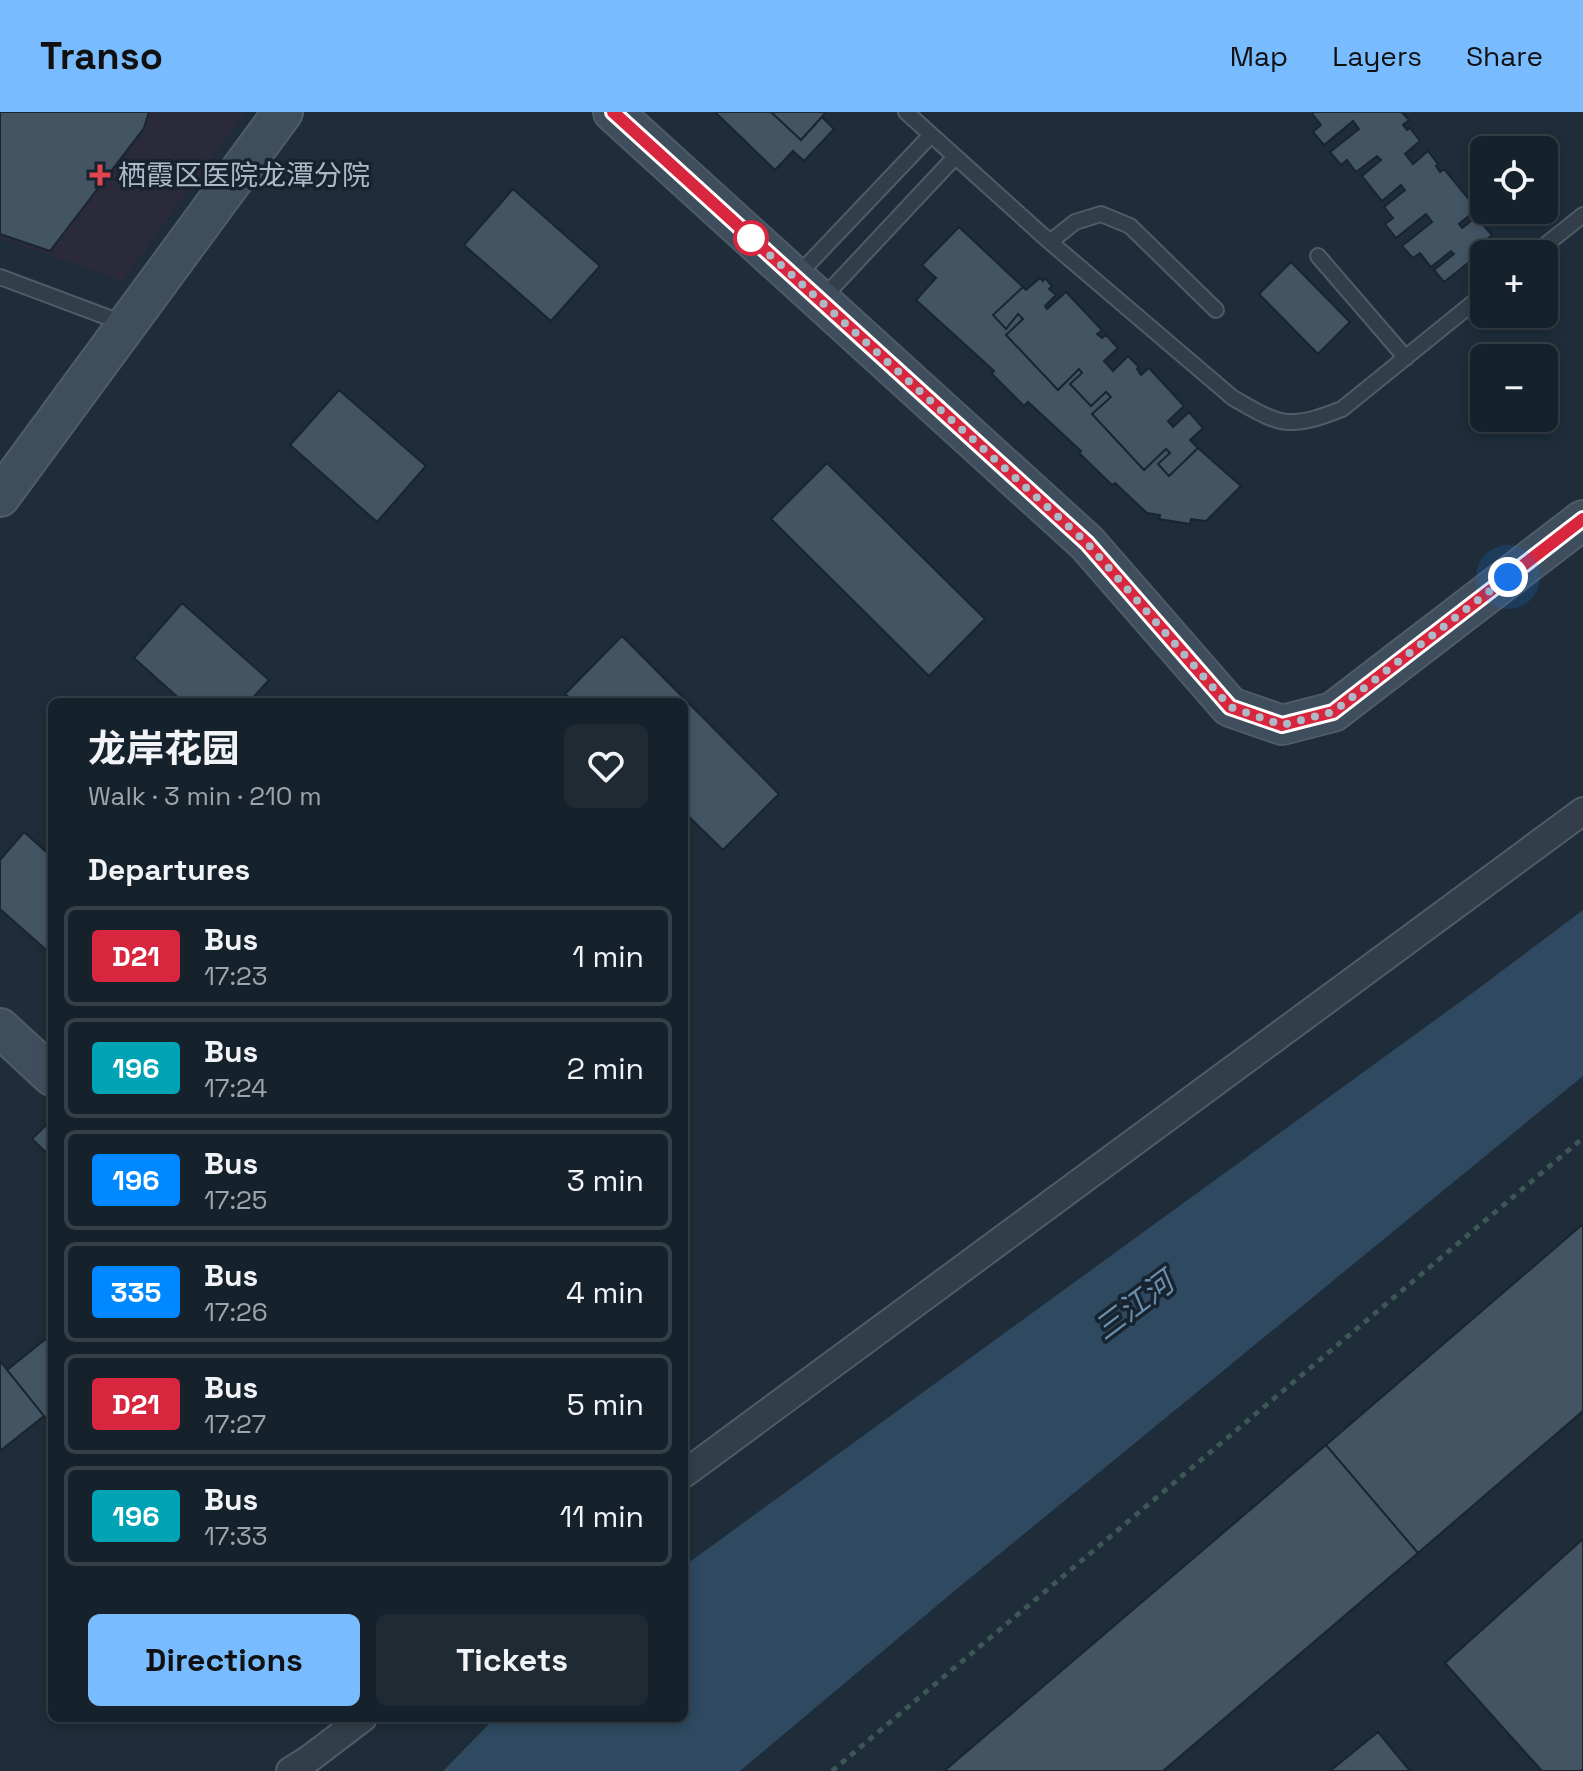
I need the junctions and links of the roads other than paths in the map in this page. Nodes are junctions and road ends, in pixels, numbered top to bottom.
1 (283, 112) edge
2 (613, 112) edge
3 (906, 112) edge
4 (931, 135) junction
5 (955, 157) junction
6 (1583, 215) edge
7 (1552, 240) edge
8 (1050, 242) junction
9 (1318, 256) dead end
10 (0, 277) edge
11 (808, 290) junction
12 (1470, 305) edge
13 (1216, 310) dead end
14 (127, 325) junction
15 (1406, 358) junction
16 (0, 497) edge
17 (1583, 520) edge
18 (1583, 811) edge
19 (0, 1028) edge
20 (48, 1072) edge
21 (688, 1471) edge
22 (358, 1722) edge
23 (290, 1771) edge

1 - 14 street
2 - 11 street
3 - 4 lane
4 - 5 lane
4 - 11 lane
5 - 8 lane
5 - 11 lane
6 - 7 lane
8 - 13 lane
8 - 15 lane
9 - 15 lane
10 - 14 lane
11 - 17 street
12 - 15 lane
14 - 16 street
18 - 21 street
19 - 20 street
22 - 23 street

